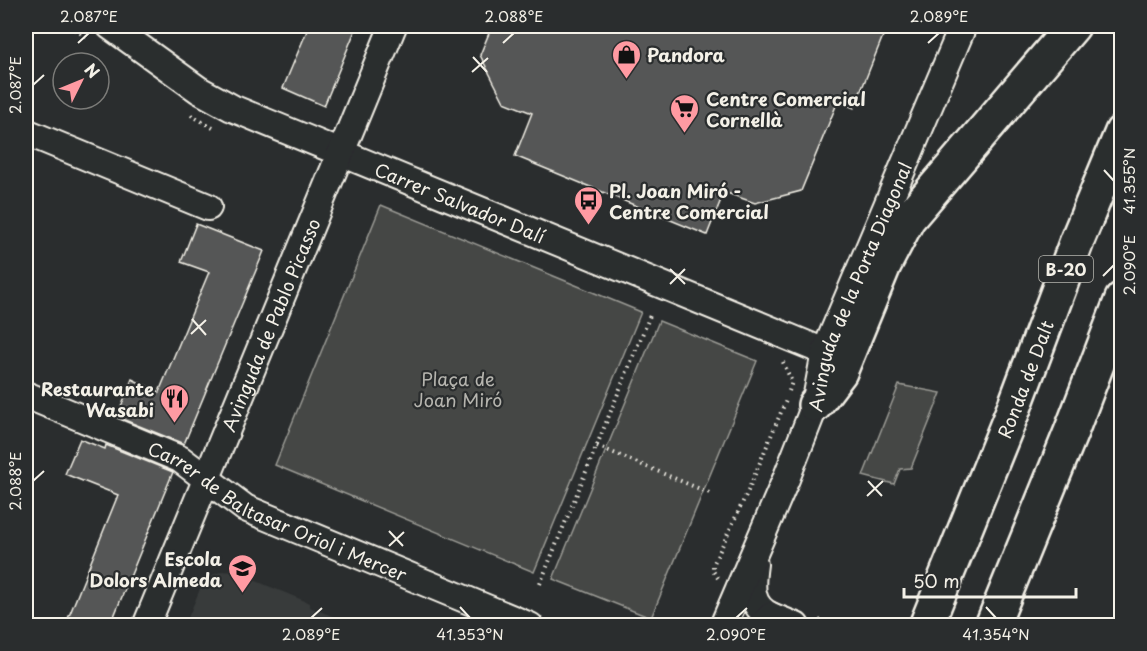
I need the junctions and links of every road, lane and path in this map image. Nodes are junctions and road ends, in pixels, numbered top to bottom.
1 (111, 26) edge
2 (393, 26) edge
3 (963, 26) edge
4 (1073, 26) edge
5 (26, 132) edge
6 (1122, 132) edge
7 (340, 153) junction
8 (207, 207) dead end
9 (1122, 299) edge
10 (651, 313) dead end
11 (825, 352) junction
12 (776, 356) dead end
13 (26, 395) edge
14 (815, 405) junction
15 (597, 446) junction
16 (206, 479) junction
17 (712, 494) dead end
18 (756, 549) junction
19 (730, 583) junction
20 (540, 584) dead end
21 (766, 621) edge
22 (146, 626) edge
23 (530, 626) edge
24 (709, 626) edge
25 (723, 626) edge
26 (796, 626) edge
27 (926, 626) edge
28 (992, 626) edge

1 - 7 street, Carrer Salvador Dalí
2 - 7 street, Avinguda de Pablo Picasso
3 - 11 street, Avinguda de la Porta Diagonal
4 - 14 highway
5 - 8 street
6 - 27 highway, Ronda de Dalt / B-20
7 - 11 street, Carrer Salvador Dalí
7 - 16 street, Avinguda de Pablo Picasso
9 - 28 highway
10 - 15 path
11 - 14 street, Avinguda de la Porta Diagonal
12 - 19 path
13 - 16 street, Carrer de Baltasar Oriol i Mercer
14 - 18 street, Avinguda de la Porta Diagonal
15 - 17 path
15 - 20 path
16 - 22 street, Avinguda de Pablo Picasso
16 - 23 street, Carrer de Baltasar Oriol i Mercer
18 - 19 street, Avinguda de la Porta Diagonal
18 - 21 street, Avinguda de la Porta Diagonal
19 - 24 street, Avinguda de la Porta Diagonal
19 - 25 street, Avinguda de la Porta Diagonal
21 - 26 street, Avinguda de la Porta Diagonal

